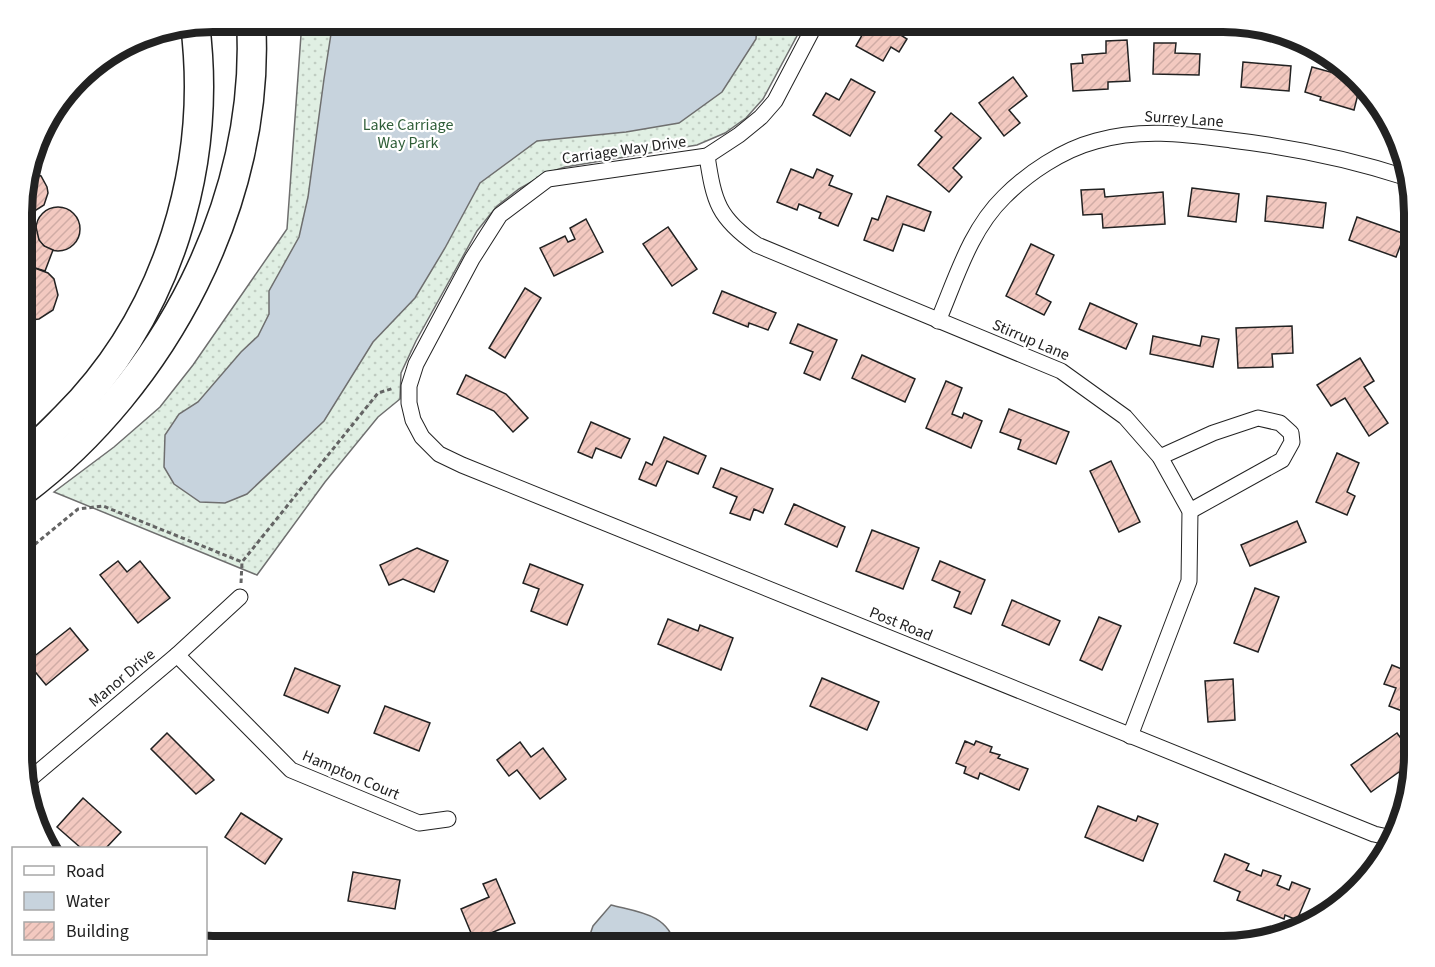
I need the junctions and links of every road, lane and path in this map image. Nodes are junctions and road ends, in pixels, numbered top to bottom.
1 (811, 31) edge
2 (251, 32) edge
3 (196, 33) edge
4 (707, 156) junction
5 (1400, 175) edge
6 (938, 321) junction
7 (409, 386) junction
8 (413, 420) joint
9 (32, 450) edge
10 (1160, 457) junction
11 (32, 484) edge
12 (1190, 511) junction
13 (32, 547) edge
14 (243, 562) junction
15 (240, 597) joint
16 (177, 655) junction
17 (1130, 736) junction
18 (33, 776) edge
19 (448, 819) dead end
20 (1384, 836) edge

1 - 4 street, Carriage Way Drive
2 - 11 highway
3 - 9 highway
4 - 6 street, Stirrup Lane
4 - 7 street, Carriage Way Drive
5 - 6 street, Surrey Lane
6 - 10 street, Stirrup Lane
7 - 8 street, Carriage Way Drive
7 - 14 path
8 - 17 street, Post Road
10 - 12 street, Stirrup Lane
10 - 12 street
12 - 17 street, Stirrup Lane
13 - 14 path
14 - 15 path
15 - 16 street, Manor Drive
16 - 18 street, Manor Drive
16 - 19 street, Hampton Court
17 - 20 street, Post Road

